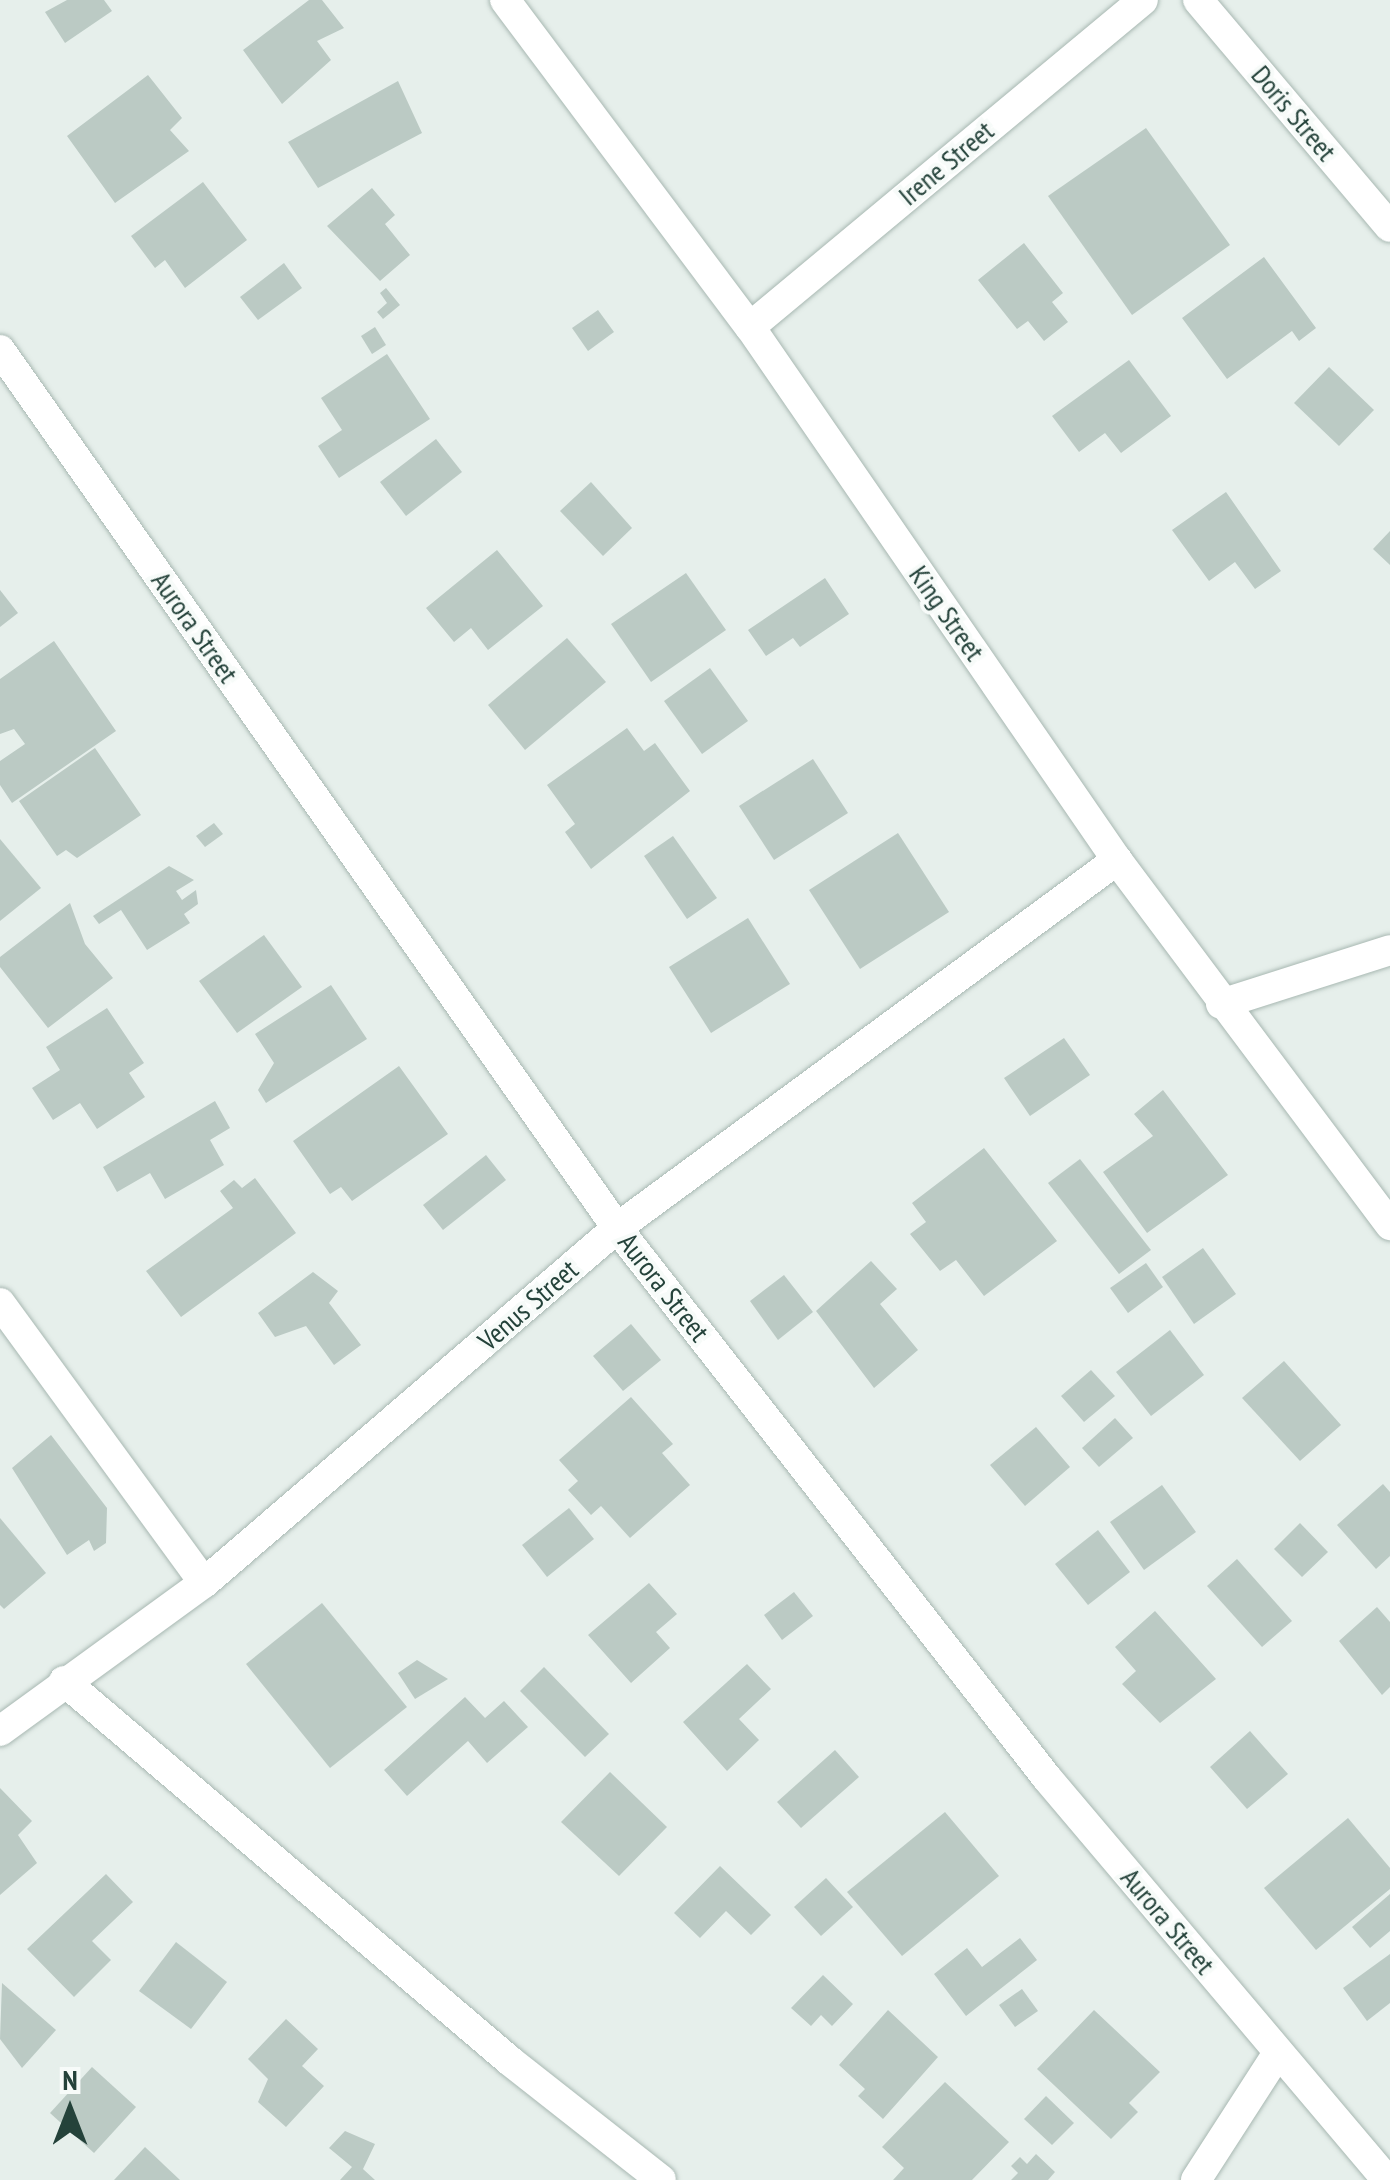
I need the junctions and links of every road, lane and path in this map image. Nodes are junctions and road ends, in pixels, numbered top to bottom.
1 (504, 0) edge
2 (1142, 0) edge
3 (1198, 0) edge
4 (1390, 227) edge
5 (750, 327) junction
6 (0, 350) edge
7 (1117, 860) junction
8 (1390, 950) edge
9 (1221, 1004) junction
10 (1390, 1226) edge
11 (617, 1228) junction
12 (0, 1303) edge
13 (204, 1583) junction
14 (64, 1681) junction
15 (0, 1730) edge
16 (1278, 2053) junction
17 (661, 2180) edge
18 (1196, 2180) edge
19 (1387, 2180) edge

1 - 5 street, King Street
2 - 5 street, Irene Street
3 - 4 street, Doris Street
5 - 7 street, King Street
6 - 11 street, Aurora Street
7 - 9 street, King Street
7 - 11 street, Venus Street
8 - 9 street
9 - 10 street, King Street
11 - 13 street, Venus Street
11 - 16 street, Aurora Street
12 - 13 street
13 - 14 street, Venus Street
14 - 15 street, Venus Street
14 - 17 street
16 - 18 street
16 - 19 street, Aurora Street

